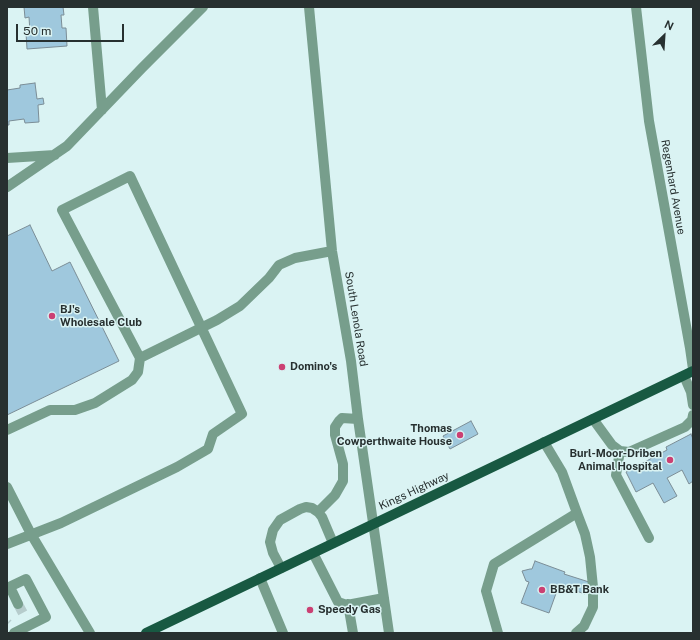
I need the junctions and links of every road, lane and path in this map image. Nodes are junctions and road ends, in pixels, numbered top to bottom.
1 (93, 7) edge
2 (203, 7) edge
3 (309, 7) edge
4 (636, 7) edge
5 (102, 110) junction
6 (55, 155) junction
7 (7, 158) edge
8 (7, 188) edge
9 (332, 251) junction
10 (202, 327) junction
11 (140, 358) junction
12 (690, 372) edge
13 (693, 405) edge
14 (358, 418) junction
15 (593, 419) junction
16 (693, 419) edge
17 (7, 430) edge
18 (544, 442) junction
19 (620, 451) junction
20 (7, 487) edge
21 (318, 512) junction
22 (577, 513) junction
23 (374, 524) junction
24 (31, 534) junction
25 (648, 538) dead end
26 (333, 543) junction
27 (7, 544) edge
28 (313, 553) junction
29 (281, 568) junction
30 (260, 578) junction
31 (8, 587) edge
32 (384, 598) junction
33 (18, 604) tunnel mouth
34 (348, 604) junction
35 (11, 630) edge
36 (90, 633) edge
37 (146, 633) edge
38 (283, 633) edge
39 (353, 633) edge
40 (389, 633) edge
41 (498, 633) edge
42 (576, 633) edge

1 - 5 street
2 - 5 street
3 - 9 street, South Lenola Road
4 - 12 street, Regenhard Avenue
5 - 6 street
6 - 7 street
6 - 8 street
9 - 10 street
9 - 14 street, South Lenola Road
10 - 11 street
10 - 11 street
10 - 24 street
11 - 17 street
12 - 13 street, Regenhard Avenue
12 - 15 main road, Kings Highway
14 - 21 street
14 - 23 street, South Lenola Road
15 - 18 main road, Kings Highway
15 - 19 street
16 - 19 street
18 - 22 street
18 - 23 main road, Kings Highway
19 - 25 street
20 - 24 street
21 - 26 street
21 - 29 street
22 - 41 street
22 - 42 street
23 - 26 main road, Kings Highway
23 - 32 street, South Lenola Road
24 - 27 street
24 - 36 street
26 - 28 main road, Kings Highway
28 - 29 main road, Kings Highway
28 - 34 street
29 - 30 main road, Kings Highway
30 - 37 main road, Kings Highway
30 - 38 street
31 - 33 street
31 - 35 street
32 - 34 street
32 - 40 street, South Lenola Road
34 - 39 street

